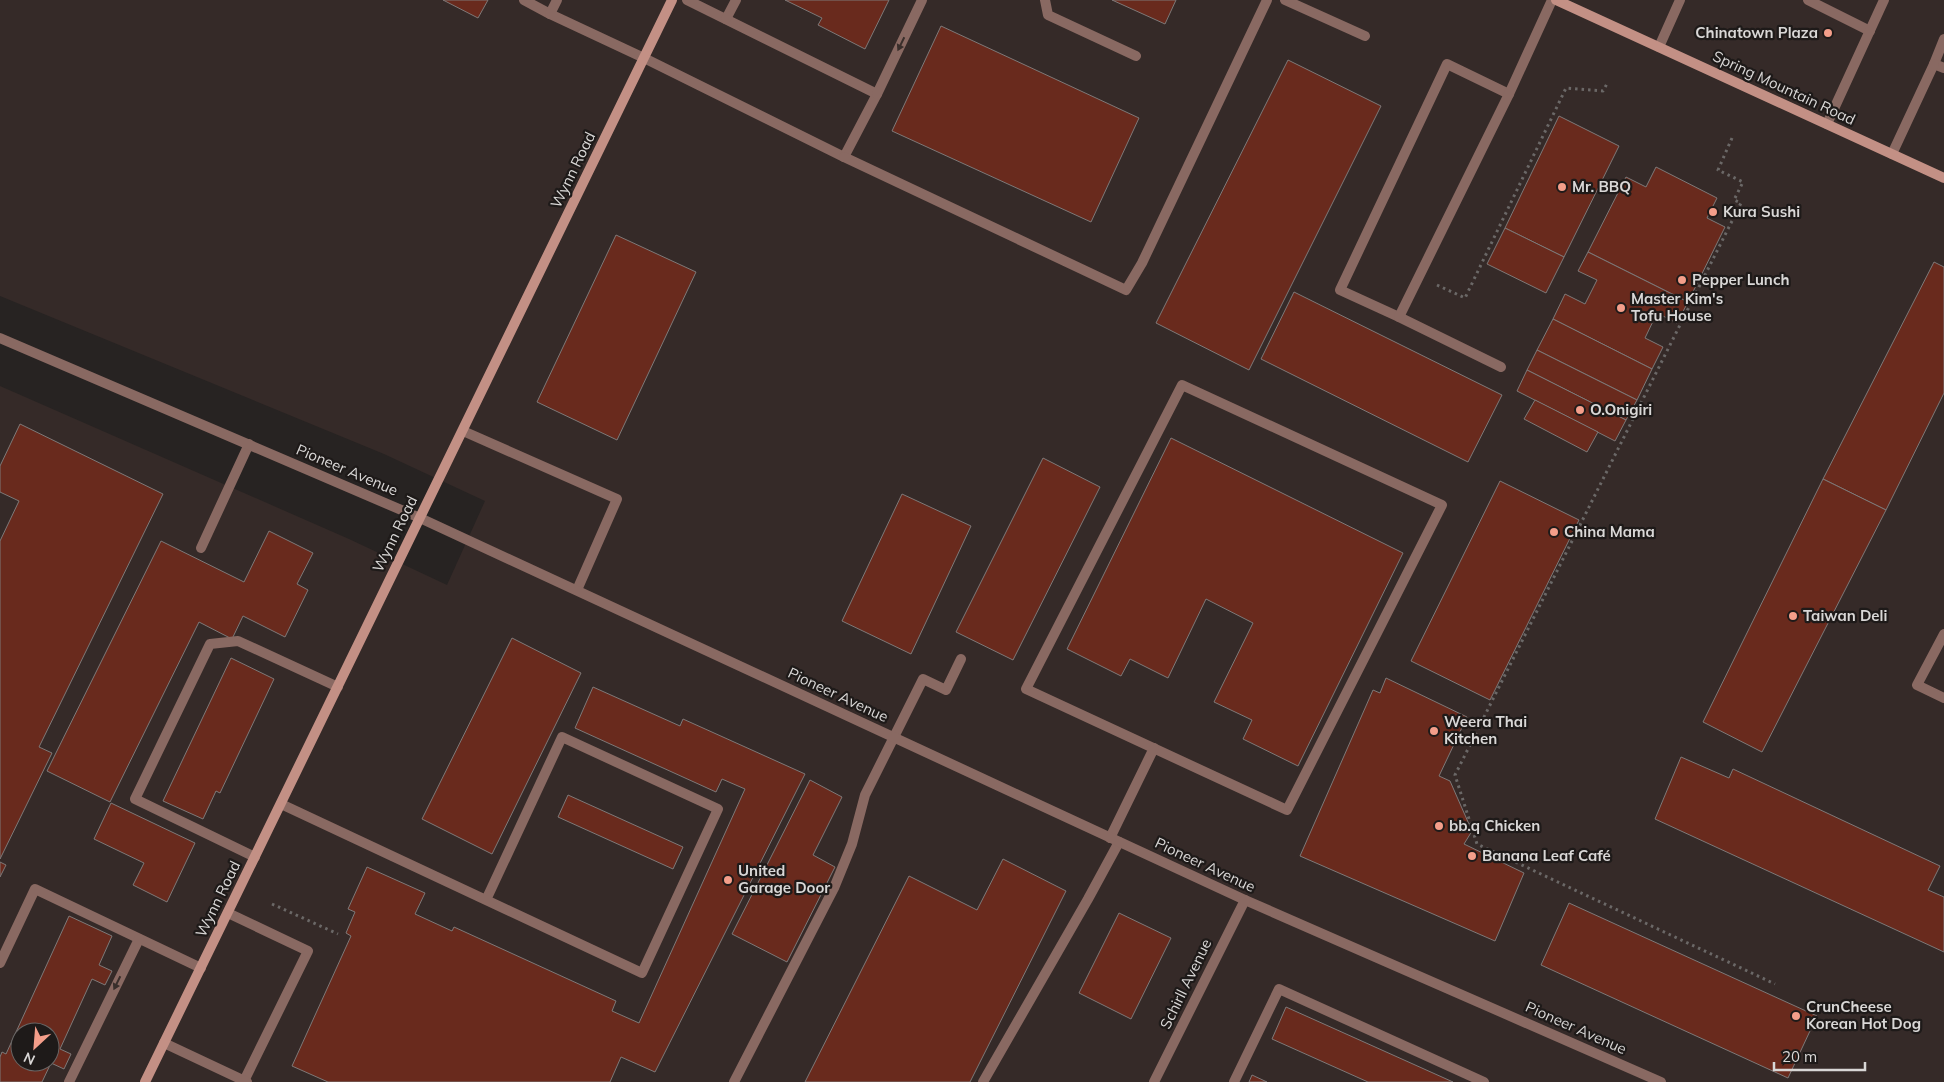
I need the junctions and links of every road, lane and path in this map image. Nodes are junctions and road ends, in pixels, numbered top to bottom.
1 (524, 0) edge
2 (557, 0) edge
3 (672, 0) edge
4 (687, 0) edge
5 (736, 0) edge
6 (922, 0) edge
7 (1045, 0) edge
8 (1267, 0) edge
9 (1285, 0) edge
10 (1552, 0) edge
11 (1556, 0) edge
12 (1680, 0) edge
13 (1808, 0) edge
14 (1884, 0) edge
15 (550, 14) junction
16 (726, 19) junction
17 (1870, 31) junction
18 (1365, 36) dead end
19 (1944, 39) edge
20 (1659, 47) junction
21 (1136, 56) dead end
22 (644, 58) junction
23 (1934, 64) junction
24 (1944, 68) edge
25 (1608, 82) dead end
26 (876, 94) junction
27 (1509, 94) junction
28 (1827, 124) junction
29 (1732, 138) dead end
30 (1892, 154) junction
31 (844, 157) junction
32 (1944, 178) edge
33 (1436, 284) dead end
34 (1399, 317) junction
35 (0, 338) edge
36 (1501, 367) dead end
37 (462, 431) junction
38 (250, 444) junction
39 (420, 518) junction
40 (201, 548) dead end
41 (577, 590) junction
42 (1944, 634) edge
43 (961, 659) dead end
44 (338, 687) junction
45 (1944, 698) edge
46 (894, 738) junction
47 (1154, 748) junction
48 (281, 804) junction
49 (1114, 840) junction
50 (255, 857) junction
51 (486, 900) junction
52 (1245, 900) junction
53 (272, 904) dead end
54 (228, 913) junction
55 (338, 934) dead end
56 (139, 939) junction
57 (0, 963) edge
58 (201, 968) junction
59 (1775, 984) dead end
60 (164, 1043) junction
61 (246, 1081) edge
62 (69, 1082) edge
63 (145, 1082) edge
64 (734, 1082) edge
65 (982, 1082) edge
66 (1154, 1082) edge
67 (1234, 1082) edge
68 (1484, 1082) edge
69 (1662, 1082) edge

1 - 15 street
2 - 15 street
3 - 22 street, Wynn Road
4 - 16 street
5 - 16 street
6 -> 26 street
7 - 21 street
8 - 31 street
9 - 18 street
10 - 27 street
11 - 20 street, Spring Mountain Road
12 - 20 street
13 - 17 street
14 - 17 street
15 - 22 street
16 - 26 street
17 - 28 street
19 - 23 street
20 - 28 street, Spring Mountain Road
22 - 31 street
22 - 37 street, Wynn Road
23 - 24 street
23 - 30 street
25 - 33 path
26 - 31 street
27 - 34 street
27 - 34 street
28 - 30 street, Spring Mountain Road
29 - 59 path
30 - 32 street, Spring Mountain Road
34 - 36 street
35 - 38 street, Pioneer Avenue
37 - 39 street, Wynn Road
37 - 41 street
38 - 39 street, Pioneer Avenue
38 - 40 street
39 - 41 street, Pioneer Avenue
39 - 44 street, Wynn Road
41 - 46 street, Pioneer Avenue
42 - 45 street
43 - 46 street
44 - 48 street, Wynn Road
44 - 50 street
46 - 49 street, Pioneer Avenue
46 - 64 street
47 - 47 street
47 - 49 street
48 - 50 street, Wynn Road
48 - 51 street
49 - 52 street, Pioneer Avenue
49 - 65 street
50 - 54 street, Wynn Road
51 - 51 street
52 - 66 street, Schirll Avenue
52 - 69 street, Pioneer Avenue
53 - 55 path
54 - 58 street, Wynn Road
54 - 61 street
56 - 57 street
56 - 58 street
56 -> 62 street
58 - 60 street, Wynn Road
60 - 61 street
60 - 63 street, Wynn Road
67 - 68 street

